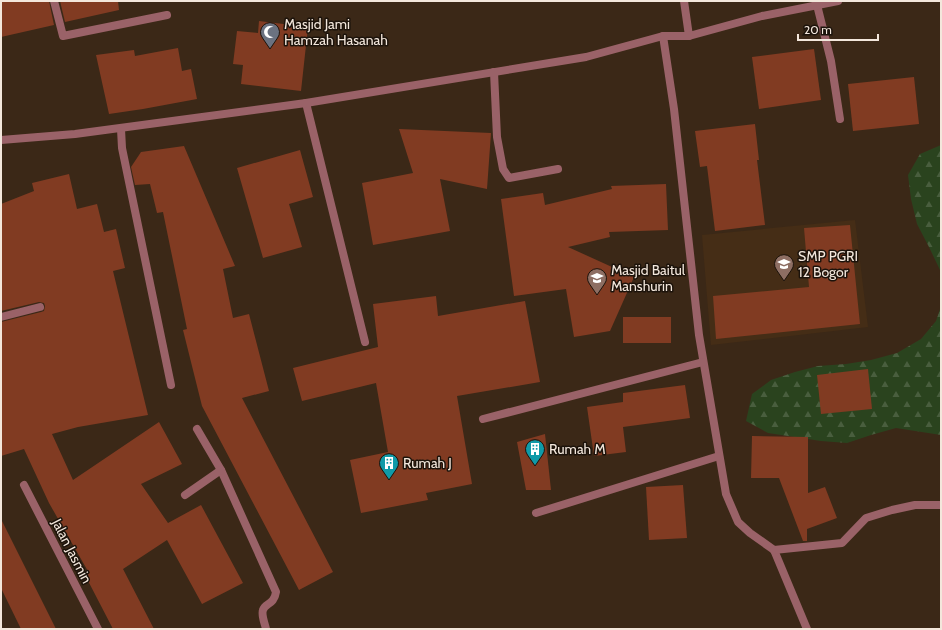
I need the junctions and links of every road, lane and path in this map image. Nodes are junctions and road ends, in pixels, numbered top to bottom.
1 (54, 1) edge
2 (684, 1) edge
3 (838, 1) edge
4 (817, 5) junction
5 (167, 15) dead end
6 (663, 36) junction
7 (690, 36) junction
8 (494, 72) junction
9 (306, 104) junction
10 (840, 119) dead end
11 (121, 129) junction
12 (1, 140) edge
13 (558, 169) dead end
14 (40, 307) dead end
15 (1, 317) edge
16 (365, 342) dead end
17 (703, 362) junction
18 (171, 385) dead end
19 (483, 419) dead end
20 (197, 429) dead end
21 (719, 456) junction
22 (221, 470) junction
23 (24, 485) dead end
24 (185, 495) dead end
25 (941, 506) edge
26 (536, 513) dead end
27 (774, 550) junction
28 (98, 629) edge
29 (266, 629) edge
30 (807, 629) edge

1 - 5 street
2 - 7 street
3 - 4 street
4 - 7 street
4 - 10 street
6 - 7 street
6 - 8 street
6 - 17 street
8 - 9 street
8 - 13 street
9 - 11 street
9 - 16 street
11 - 12 street
11 - 18 street
14 - 15 street
17 - 19 street
17 - 21 street
20 - 22 street
21 - 26 street
21 - 27 street
22 - 24 street
22 - 29 street
23 - 28 street, Jalan Jasmin
25 - 27 street
27 - 30 street

